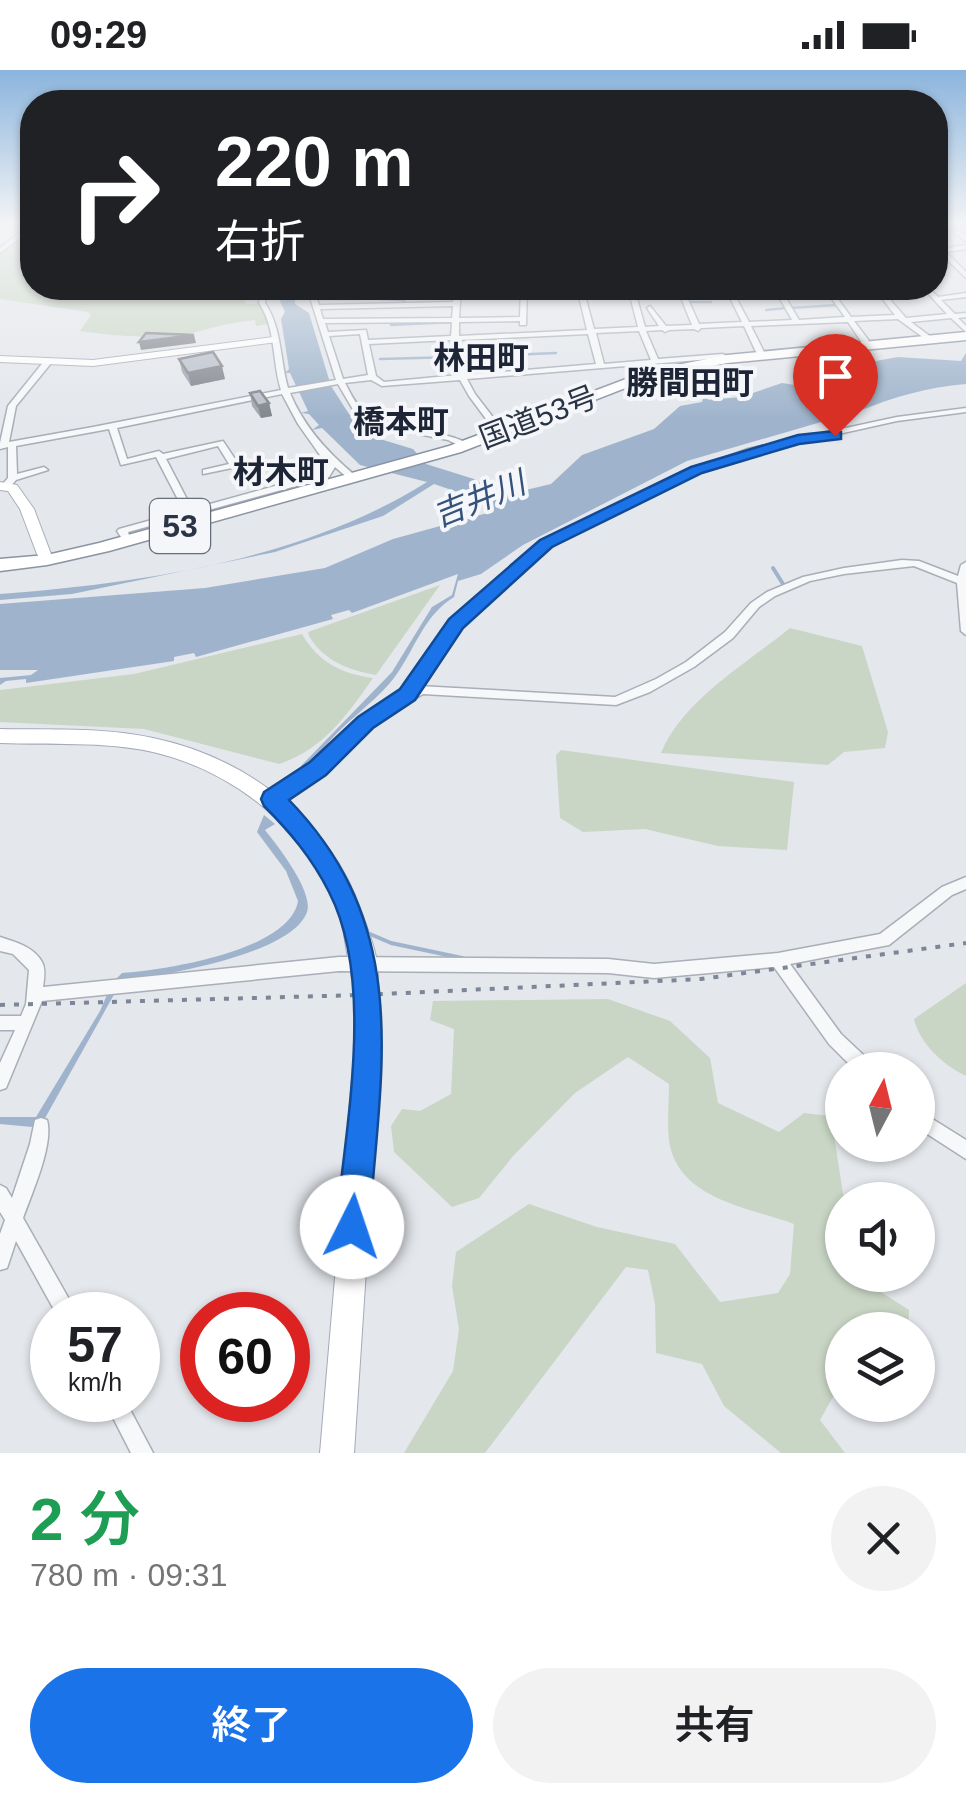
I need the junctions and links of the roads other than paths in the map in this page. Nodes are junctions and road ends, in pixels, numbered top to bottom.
1 (262, 300) edge
2 (314, 300) edge
3 (456, 300) edge
4 (524, 300) edge
5 (583, 300) edge
6 (634, 300) edge
7 (685, 300) edge
8 (734, 300) edge
9 (784, 300) edge
10 (835, 300) edge
11 (887, 300) edge
12 (936, 300) edge
13 (456, 304) junction
14 (316, 307) junction
15 (650, 308) dead end
16 (966, 315) edge
17 (952, 317) junction
18 (904, 319) junction
19 (455, 320) junction
20 (523, 320) junction
21 (849, 320) junction
22 (321, 321) junction
23 (797, 323) junction
24 (748, 326) junction
25 (698, 329) junction
26 (665, 330) junction
27 (642, 331) junction
28 (590, 333) junction
29 (966, 333) edge
30 (326, 334) junction
31 (523, 336) junction
32 (926, 337) junction
33 (454, 338) junction
34 (273, 340) junction
35 (865, 340) junction
36 (367, 342) junction
37 (760, 352) junction
38 (723, 356) junction
39 (0, 359) edge
40 (654, 359) junction
41 (48, 362) junction
42 (600, 364) junction
43 (372, 377) junction
44 (460, 378) junction
45 (340, 382) junction
46 (284, 389) junction
47 (966, 410) edge
48 (112, 428) junction
49 (498, 429) junction
50 (317, 442) junction
51 (6, 445) edge
52 (458, 445) junction
53 (206, 447) junction
54 (161, 457) junction
55 (44, 470) dead end
56 (353, 476) junction
57 (7, 484) edge
58 (188, 512) junction
59 (124, 535) junction
60 (103, 547) junction
61 (44, 554) junction
62 (0, 561) edge
63 (966, 565) edge
64 (964, 582) edge
65 (966, 631) edge
66 (408, 694) junction
67 (0, 736) edge
68 (273, 799) junction
69 (966, 883) edge
70 (0, 944) edge
71 (778, 960) junction
72 (366, 985) junction
73 (34, 995) junction
74 (0, 1024) edge
75 (26, 1024) junction
76 (848, 1052) edge
77 (0, 1082) edge
78 (41, 1126) dead end
79 (935, 1129) edge
80 (966, 1150) edge
81 (0, 1194) edge
82 (12, 1217) junction
83 (0, 1261) edge
84 (55, 1292) edge
85 (126, 1422) edge
86 (142, 1453) edge
87 (337, 1453) edge

1 - 34 street
2 - 14 street
3 - 13 street
4 - 20 street
5 - 28 street
6 - 27 street
7 - 25 street
8 - 24 street
9 - 23 street
10 - 21 street
11 - 18 street
12 - 17 street
13 - 14 street
13 - 19 street
14 - 22 street
15 - 26 street
16 - 17 street
17 - 18 street
17 - 29 street
18 - 21 street
18 - 32 street
19 - 20 street
19 - 22 street
19 - 33 street
20 - 31 street
21 - 23 street
21 - 35 street
22 - 30 street
23 - 24 street
24 - 25 street
24 - 37 street
25 - 26 street
26 - 27 street
27 - 28 street
27 - 40 street
28 - 31 street
28 - 42 street
29 - 32 highway, 国道53号 / 53
30 - 36 street
30 - 45 street
31 - 33 street
32 - 35 highway, 国道53号 / 53
32 - 52 highway, 国道53号 / 53
33 - 36 street
33 - 44 street
34 - 41 street
34 - 46 street
35 - 37 highway, 国道53号 / 53
36 - 43 street
37 - 38 highway, 国道53号 / 53
38 - 40 street
38 - 49 highway, 国道53号 / 53
39 - 41 street
40 - 42 street
41 - 51 street
42 - 44 street
43 - 44 street
43 - 45 street
44 - 49 street
45 - 46 street
45 - 52 street
46 - 48 street
46 - 50 street
47 - 66 street
48 - 51 street
48 - 54 street
49 - 52 highway, 国道53号 / 53
50 - 56 street
50 - 58 street
51 - 57 street
52 - 56 highway, 国道53号 / 53
53 - 53 street
53 - 54 street
54 - 58 street
55 - 57 street
56 - 59 highway, 国道53号 / 53
56 - 60 highway, 国道53号 / 53
57 - 61 street
58 - 59 street
59 - 61 highway, 国道53号 / 53
60 - 61 street
60 - 62 highway, 国道53号 / 53
61 - 62 highway, 国道53号 / 53
63 - 64 street
64 - 65 street
64 - 66 street
66 - 68 street
67 - 68 main road
68 - 72 main road
69 - 71 street
70 - 73 street
71 - 72 street
71 - 76 street
72 - 73 street
72 - 87 main road
73 - 75 street
74 - 75 street
75 - 77 street
78 - 82 street
79 - 80 street
81 - 82 street
82 - 83 street
82 - 84 street
85 - 86 street

